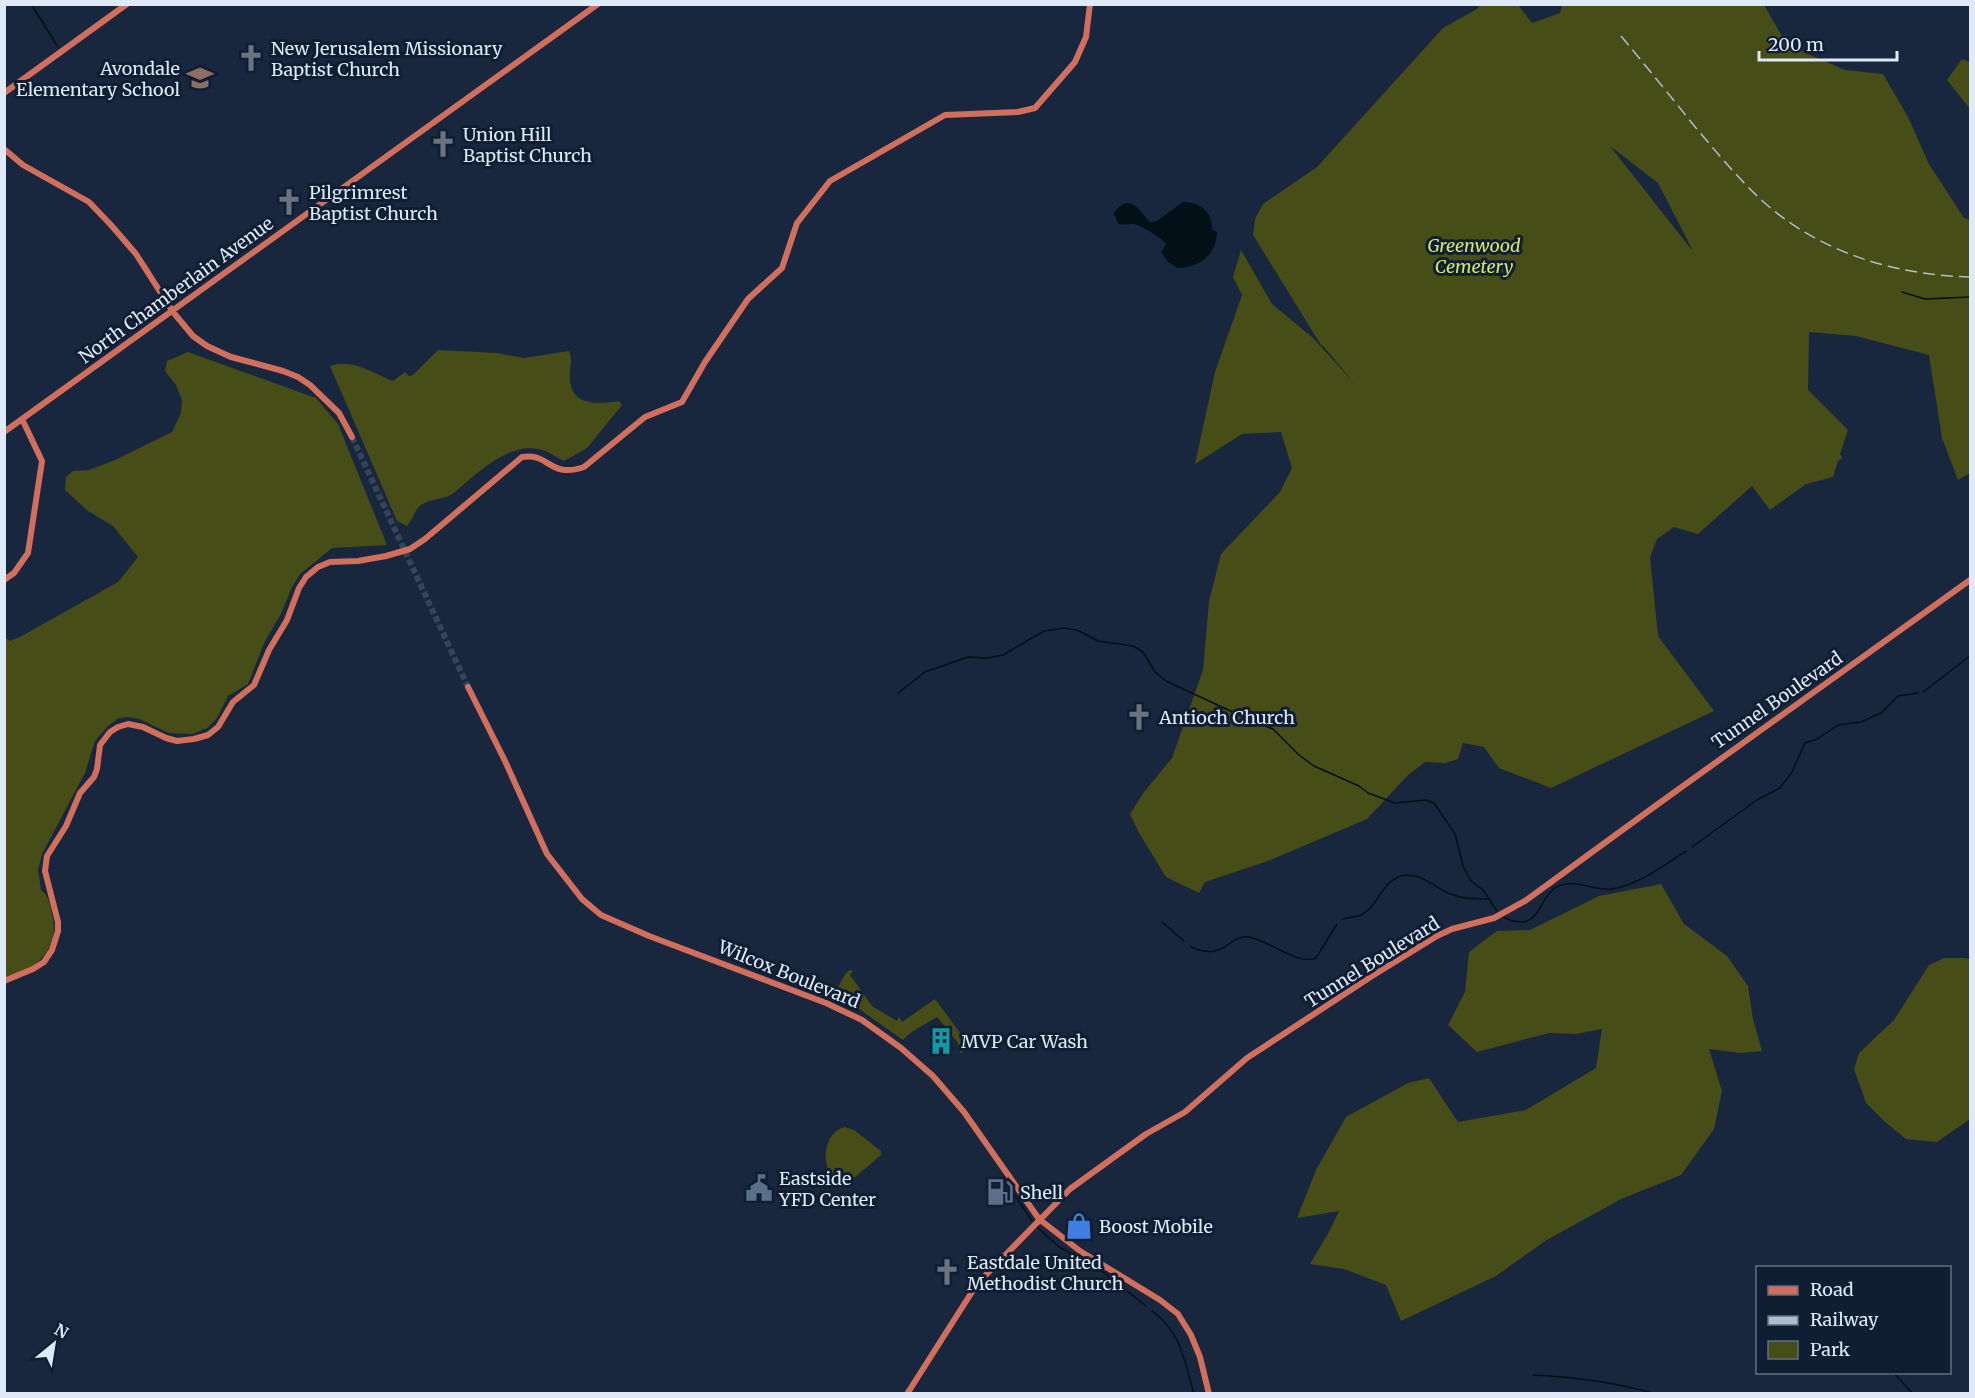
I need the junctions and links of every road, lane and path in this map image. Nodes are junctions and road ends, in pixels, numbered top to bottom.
1 (127, 4) edge
2 (598, 4) edge
3 (1090, 4) edge
4 (4, 93) edge
5 (4, 149) edge
6 (173, 312) junction
7 (22, 419) junction
8 (4, 432) edge
9 (352, 437) tunnel mouth
10 (4, 580) edge
11 (1971, 580) edge
12 (468, 687) tunnel mouth
13 (4, 981) edge
14 (1039, 1219) junction
15 (907, 1394) edge
16 (1209, 1394) edge

1 - 4 main road
2 - 6 main road, North Chamberlain Avenue
3 - 13 main road
5 - 6 main road
6 - 7 main road, North Chamberlain Avenue
6 - 9 main road
7 - 8 main road, North Chamberlain Avenue
7 - 10 main road
11 - 14 main road, Tunnel Boulevard
12 - 14 main road, Wilcox Boulevard
14 - 15 main road, Tunnel Boulevard
14 - 16 main road, Wilcox Boulevard

